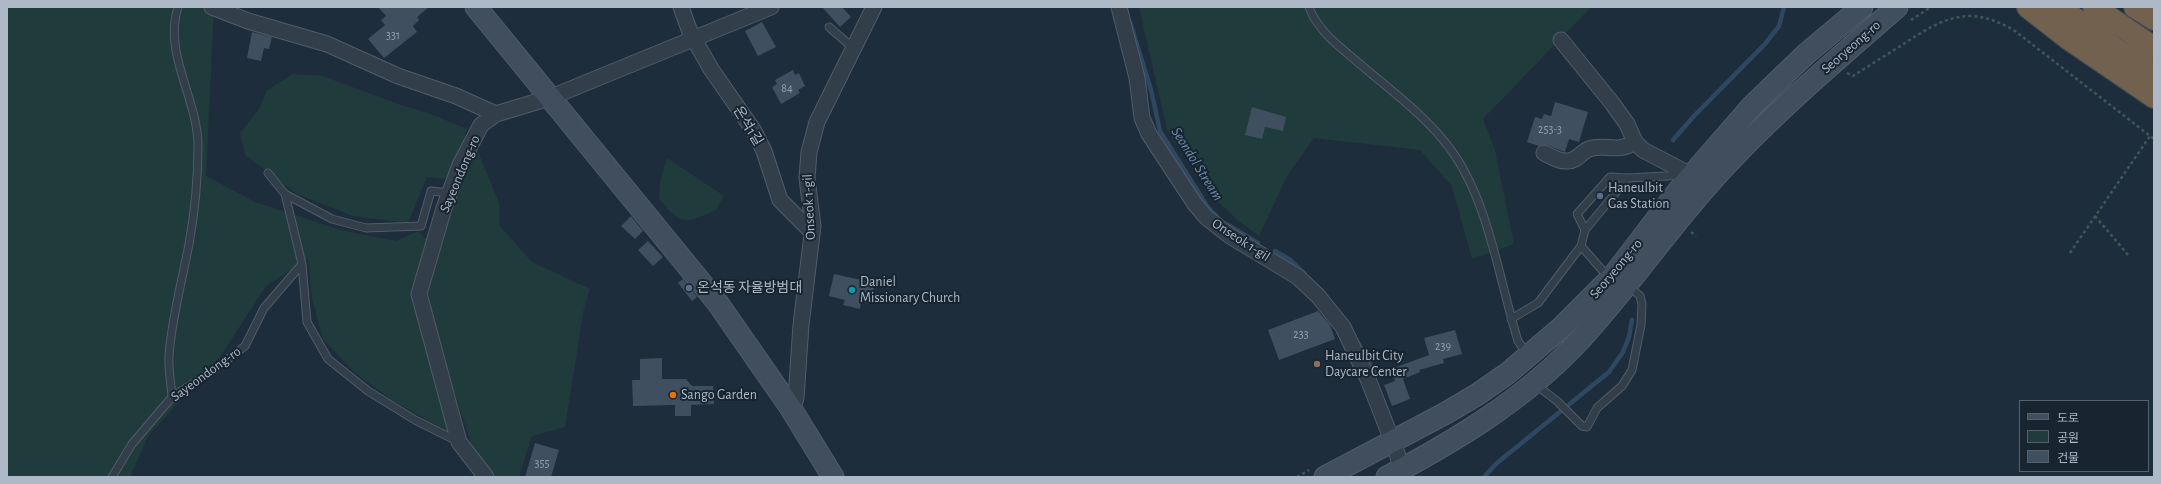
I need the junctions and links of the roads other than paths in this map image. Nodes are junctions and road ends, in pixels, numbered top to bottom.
1 (178, 7) edge
2 (212, 7) edge
3 (476, 7) edge
4 (681, 7) edge
5 (771, 7) edge
6 (874, 7) edge
7 (1119, 7) edge
8 (1309, 7) edge
9 (1862, 7) edge
10 (2028, 7) edge
11 (2059, 7) edge
12 (2094, 7) edge
13 (2135, 7) edge
14 (1889, 10) edge
15 (2154, 20) edge
16 (829, 27) dead end
17 (694, 39) junction
18 (1561, 40) dead end
19 (852, 47) junction
20 (2154, 48) edge
21 (2154, 73) edge
22 (2154, 97) edge
23 (549, 98) junction
24 (496, 114) junction
25 (1635, 142) junction
26 (1544, 153) dead end
27 (268, 173) dead end
28 (1691, 175) junction
29 (1628, 178) junction
30 (450, 193) junction
31 (286, 194) junction
32 (1585, 230) junction
33 (812, 232) junction
34 (1581, 246) junction
35 (302, 264) junction
36 (1619, 282) junction
37 (1511, 319) junction
38 (1528, 356) junction
39 (1541, 389) junction
40 (172, 397) junction
41 (790, 406) junction
42 (1452, 409) junction
43 (1466, 431) junction
44 (459, 442) junction
45 (1396, 463) edge
46 (112, 477) edge
47 (486, 477) edge
48 (833, 477) edge
49 (1325, 477) edge

1 - 40 lane
2 - 24 street
3 - 23 street
4 - 17 street, 온석1길
5 - 17 street
6 - 19 street, Onseok 1-gil
7 - 45 street, Onseok 1-gil
8 - 37 lane
9 - 28 street, Seoryeong-ro
10 - 22 highway
11 - 21 highway
12 - 20 highway
13 - 15 highway
14 - 36 street, Seoryeong-ro
16 - 19 lane
17 - 23 street
17 - 33 street, 온석1길
18 - 25 street
19 - 33 street, Onseok 1-gil
23 - 24 street
23 - 41 street
24 - 30 street, Sayeondong-ro
25 - 26 street
25 - 28 street
27 - 31 lane
28 - 29 lane
28 - 36 street, Seoryeong-ro
29 - 32 lane
29 - 32 lane
30 - 31 lane
30 - 44 street, Sayeondong-ro
31 - 35 lane
32 - 34 lane
33 - 41 street, Onseok 1-gil
34 - 36 lane
34 - 37 lane
35 - 40 lane, Sayeondong-ro
35 - 44 lane, Sayeondong-ro
36 - 38 street, Seoryeong-ro
36 - 39 street, Seoryeong-ro
36 - 39 lane
37 - 38 lane
38 - 42 street, Seoryeong-ro
39 - 43 street, Seoryeong-ro
40 - 46 lane, Sayeondong-ro
41 - 48 street
42 - 43 street
42 - 45 street, Seoryeong-ro
43 - 45 street, Seoryeong-ro
44 - 47 street, Sayeondong-ro
45 - 49 street, Seoryeong-ro

